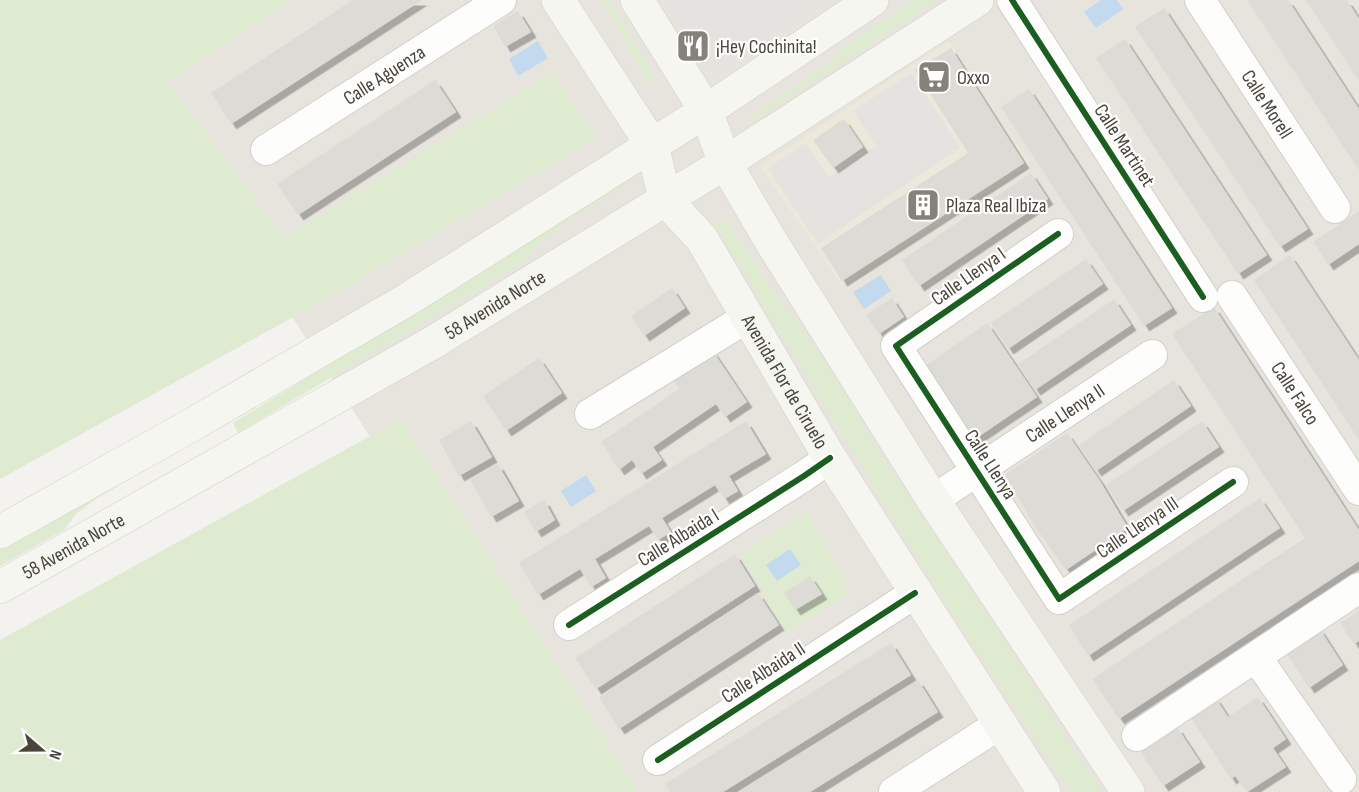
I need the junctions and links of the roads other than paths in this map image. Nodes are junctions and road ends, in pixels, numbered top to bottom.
1 (501, 0) edge
2 (558, 0) edge
3 (637, 0) edge
4 (872, 0) edge
5 (977, 0) edge
6 (1200, 0) edge
7 (1016, 6) edge
8 (706, 111) junction
9 (652, 145) junction
10 (266, 150) dead end
11 (725, 163) junction
12 (665, 200) junction
13 (1335, 208) dead end
14 (1058, 234) dead end
15 (1232, 296) dead end
16 (1203, 297) dead end
17 (748, 318) junction
18 (896, 346) joint
19 (1152, 355) dead end
20 (590, 414) dead end
21 (188, 427) junction
22 (817, 467) junction
23 (212, 468) junction
24 (969, 477) junction
25 (1233, 482) dead end
26 (1359, 490) edge
27 (933, 500) junction
28 (0, 532) edge
29 (0, 587) edge
30 (1359, 588) edge
31 (915, 593) junction
32 (1059, 599) joint
33 (569, 625) dead end
34 (1256, 657) junction
35 (987, 733) junction
36 (1137, 736) dead end
37 (658, 760) dead end
38 (1341, 780) edge
39 (931, 782) edge
40 (894, 792) edge
41 (1044, 792) edge
42 (1128, 792) edge

1 - 10 street, Calle Aguenza
2 - 9 main road
3 - 8 main road
4 - 8 main road
5 - 11 main road, 58 Avenida Norte
6 - 13 street, Calle Morell
7 - 16 street, Calle Martinet
8 - 9 main road
8 - 11 main road
9 - 12 main road
9 - 21 main road
11 - 12 main road, 58 Avenida Norte
11 - 27 main road
12 - 17 main road, Avenida Flor de Ciruelo
12 - 23 main road, 58 Avenida Norte
14 - 18 street, Calle Llenya I
15 - 26 street, Calle Falco
17 - 20 street
17 - 22 main road, Avenida Flor de Ciruelo
18 - 24 street, Calle Llenya
19 - 24 street, Calle Llenya II
21 - 23 main road
21 - 28 main road
22 - 31 main road, Avenida Flor de Ciruelo
22 - 33 street, Calle Albaida I
23 - 29 main road, 58 Avenida Norte
24 - 27 street, Calle Llenya II
24 - 32 street, Calle Llenya
25 - 32 street, Calle Llenya III
27 - 42 main road
30 - 34 street
31 - 35 main road, Avenida Flor de Ciruelo
31 - 37 street, Calle Albaida II
34 - 36 street
34 - 38 street
35 - 39 street
35 - 41 main road, Avenida Flor de Ciruelo
39 - 40 street

